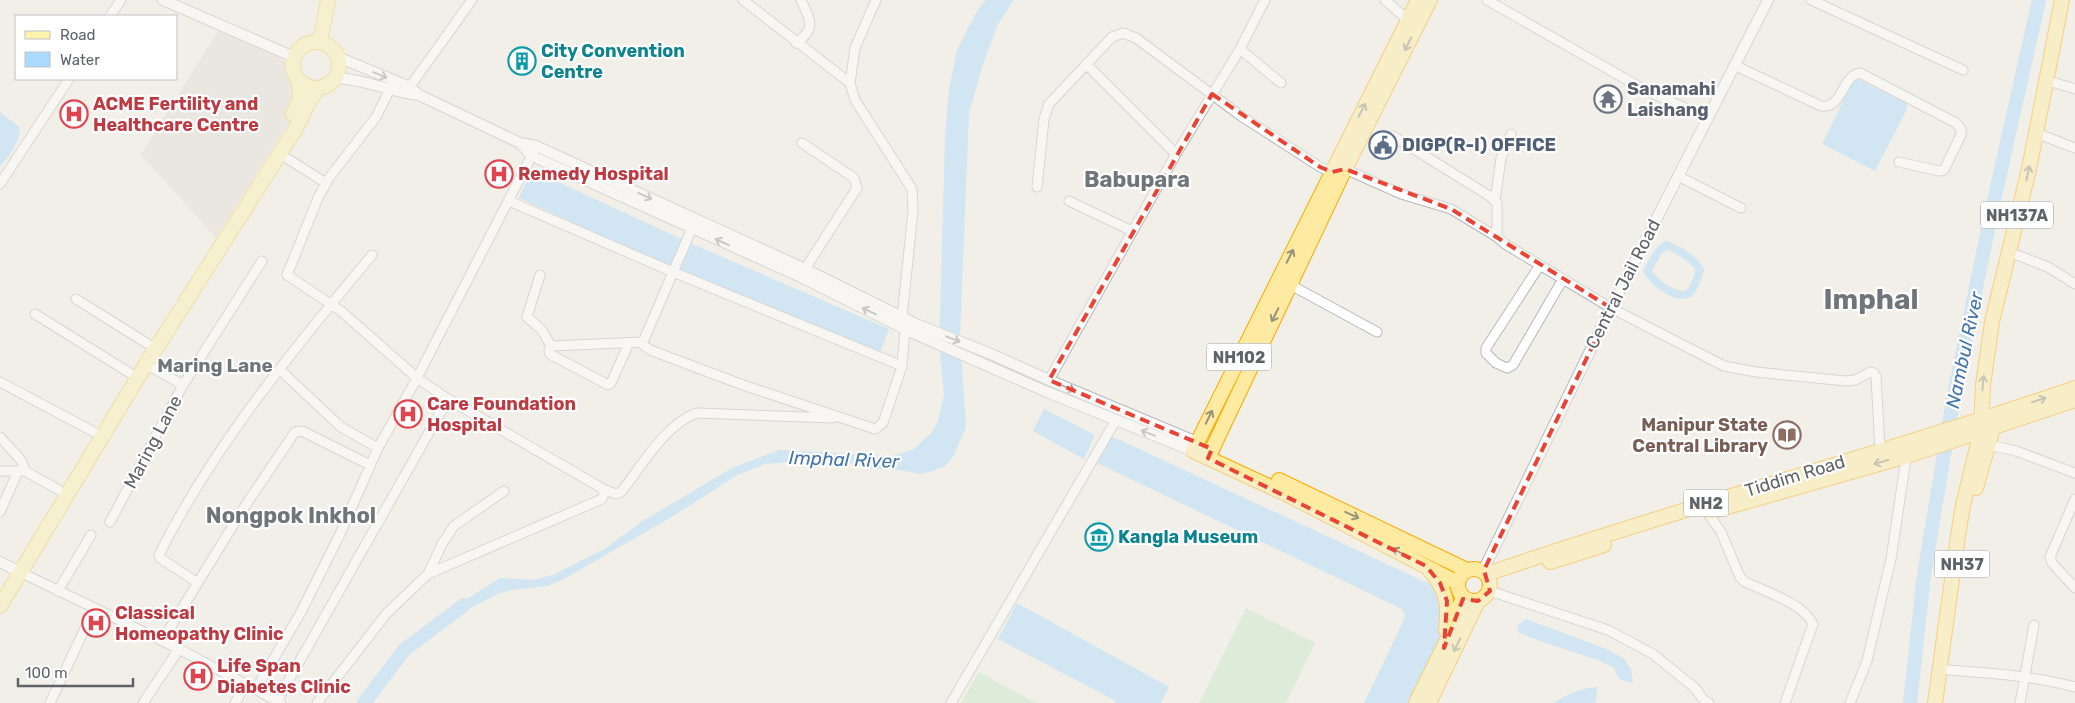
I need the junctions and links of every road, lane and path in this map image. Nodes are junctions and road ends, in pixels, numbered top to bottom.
1 (121, 0) edge
2 (328, 0) edge
3 (472, 0) edge
4 (743, 0) edge
5 (801, 0) edge
6 (876, 0) edge
7 (1264, 0) edge
8 (1385, 0) edge
9 (1418, 0) edge
10 (1430, 0) edge
11 (1487, 0) edge
12 (1768, 0) edge
13 (1811, 0) edge
14 (2062, 0) edge
15 (170, 2) edge
16 (111, 15) edge
17 (1408, 20) junction
18 (320, 42) junction
19 (796, 43) junction
20 (1240, 49) junction
21 (294, 57) junction
22 (338, 57) junction
23 (1086, 64) junction
24 (1734, 66) junction
25 (1963, 70) dead end
26 (336, 78) junction
27 (67, 80) edge
28 (299, 81) junction
29 (850, 83) junction
30 (1281, 83) dead end
31 (2055, 83) dead end
32 (318, 88) junction
33 (390, 89) junction
34 (2075, 89) edge
35 (407, 90) junction
36 (1212, 94) junction
37 (1708, 118) junction
38 (2036, 133) junction
39 (1511, 134) dead end
40 (1393, 136) dead end
41 (802, 143) dead end
42 (2075, 148) edge
43 (534, 151) junction
44 (280, 154) junction
45 (1176, 154) junction
46 (1899, 162) dead end
47 (1338, 171) junction
48 (1678, 176) junction
49 (326, 183) junction
50 (0, 184) edge
51 (1036, 187) dead end
52 (509, 201) junction
53 (1069, 201) dead end
54 (1495, 201) junction
55 (1741, 208) dead end
56 (692, 228) junction
57 (1132, 231) junction
58 (1497, 236) junction
59 (372, 255) dead end
60 (2016, 255) dead end
61 (262, 261) dead end
62 (1540, 265) junction
63 (805, 269) junction
64 (673, 272) junction
65 (540, 275) dead end
66 (1563, 278) junction
67 (1284, 281) junction
68 (2075, 284) edge
69 (76, 298) dead end
70 (331, 304) junction
71 (1611, 308) junction
72 (35, 314) dead end
73 (902, 318) junction
74 (911, 329) junction
75 (1377, 332) dead end
76 (628, 343) junction
77 (641, 343) junction
78 (148, 344) junction
79 (551, 346) junction
80 (1250, 350) junction
81 (146, 364) junction
82 (902, 366) junction
83 (280, 369) junction
84 (130, 372) junction
85 (417, 378) junction
86 (1049, 380) junction
87 (0, 382) edge
88 (184, 385) junction
89 (2075, 388) edge
90 (448, 399) junction
91 (2075, 400) edge
92 (843, 419) junction
93 (1116, 420) junction
94 (1983, 431) junction
95 (94, 432) junction
96 (0, 436) edge
97 (1927, 442) junction
98 (1195, 446) junction
99 (378, 448) junction
100 (1907, 449) junction
101 (1880, 450) junction
102 (1210, 453) junction
103 (370, 465) junction
104 (0, 471) edge
105 (22, 471) junction
106 (2075, 473) edge
107 (59, 490) junction
108 (605, 490) junction
109 (504, 491) dead end
110 (2075, 499) edge
111 (1705, 509) junction
112 (0, 512) edge
113 (110, 522) dead end
114 (90, 535) dead end
115 (1426, 566) junction
116 (11, 568) edge
117 (1467, 570) junction
118 (428, 574) junction
119 (1488, 580) junction
120 (198, 583) junction
121 (1458, 583) junction
122 (0, 588) edge
123 (2075, 588) edge
124 (58, 591) junction
125 (1463, 597) junction
126 (1478, 601) junction
127 (0, 606) edge
128 (94, 609) junction
129 (2034, 624) dead end
130 (162, 642) junction
131 (1444, 648) junction
132 (179, 649) junction
133 (1948, 670) junction
134 (2024, 677) junction
135 (246, 684) junction
136 (2075, 687) edge
137 (256, 689) junction
138 (279, 702) edge
139 (50, 703) edge
140 (143, 703) edge
141 (235, 703) edge
142 (317, 703) edge
143 (951, 703) edge
144 (1416, 703) edge
145 (1429, 703) edge
146 (1709, 703) edge
147 (1785, 703) edge
148 (1850, 703) edge
149 (1935, 703) edge
150 (1943, 703) edge
151 (2020, 703) edge

1 - 16 street
2 - 18 main road
3 - 35 street
4 - 19 street
5 - 19 street
6 - 29 street
7 - 20 street
8 - 17 street
9 - 17 highway, NH102
10 -> 47 highway, NH102
11 - 37 street
12 - 24 street, Central Jail Road
13 - 25 street
14 - 38 highway, NH137A
15 - 21 street
47 -> 17 highway, NH102
18 - 21 main road
18 - 22 main road
19 - 29 street
20 - 30 street
20 - 36 street
21 - 28 main road
22 - 26 main road
22 -> 35 street
23 - 36 street
23 - 45 street
23 - 51 street
24 - 37 street, Central Jail Road
24 - 46 street
26 - 32 main road
26 - 33 street
27 - 50 street
28 - 32 main road
28 - 78 main road
29 - 73 street
31 - 34 street
32 - 44 main road
33 - 35 street
33 - 49 street
35 - 43 street
36 - 45 street
36 - 47 street
37 - 48 street, Central Jail Road
38 - 42 street
94 -> 38 highway, NH137A
39 - 54 street
40 - 54 street
41 - 63 street
43 - 52 street
43 - 56 street
43 -> 63 street
44 - 49 street
44 - 81 main road
45 - 57 street
47 - 58 street
47 - 67 highway, NH102
48 - 55 street
48 - 71 street, Central Jail Road
49 - 70 street
52 - 64 street
52 - 85 street
53 - 57 street
54 - 58 street
56 - 64 street
74 -> 56 street
57 - 86 street
58 - 62 street
59 - 70 street
60 - 68 street
61 - 88 street, Maring Lane
62 - 66 street
62 - 66 street
63 - 73 street
64 - 77 street
64 - 82 street
65 - 79 street
66 - 71 street
67 - 75 street
67 - 80 highway, NH102
69 - 78 street
70 - 83 street
70 - 85 street
71 - 101 street
71 - 119 street, Central Jail Road
72 - 84 street
73 - 74 street
74 - 82 street
74 -> 86 street
74 - 93 street
76 - 77 street
76 - 79 street
76 - 79 street
77 - 92 street
78 - 84 main road
98 -> 80 highway, NH102
80 - 102 highway, NH102
81 - 88 street
81 - 116 main road
82 - 92 street
83 - 99 street
83 - 120 street
84 - 95 main road
85 - 90 street
85 - 99 street
86 -> 98 street
87 - 95 street
88 - 113 street, Maring Lane
94 -> 89 highway, NH2
90 - 108 street
90 - 138 street
91 - 94 highway, NH2
92 - 108 street
98 -> 93 street
93 - 143 street
94 - 97 highway, NH2
94 - 97 highway, NH2
94 - 106 street
94 - 133 highway, NH37
94 - 149 highway, NH37
95 - 107 main road
96 - 105 street
97 - 100 highway, NH2
98 - 102 highway
99 - 103 street
100 - 101 highway, Tiddim Road / NH2
100 -> 111 highway, NH2
100 - 148 street
101 - 111 highway, Tiddim Road / NH2
115 -> 102 highway
102 -> 117 highway
103 - 120 street
103 - 137 street
104 - 105 street
105 - 107 street
105 - 112 street
107 - 116 main road
108 - 118 street
109 - 118 street
110 - 123 street
111 - 119 highway, NH2
111 - 147 street
114 - 124 street
115 - 121 highway
115 - 131 highway
116 - 122 main road
116 - 124 street
116 - 127 main road
117 - 119 highway, NH2
117 - 121 highway
118 - 142 street
119 - 126 highway, NH2
119 - 146 street
120 - 130 street
121 - 125 highway
124 - 128 street
125 - 126 highway
125 - 131 highway
126 -> 145 highway, NH2
128 - 130 street
128 - 139 street
129 - 134 street
130 - 132 street
131 - 144 highway
132 - 135 street
132 - 140 street
133 - 134 street
133 - 150 highway, NH37
134 - 136 street
134 - 151 street
135 - 137 street
135 - 141 street
137 - 138 street

